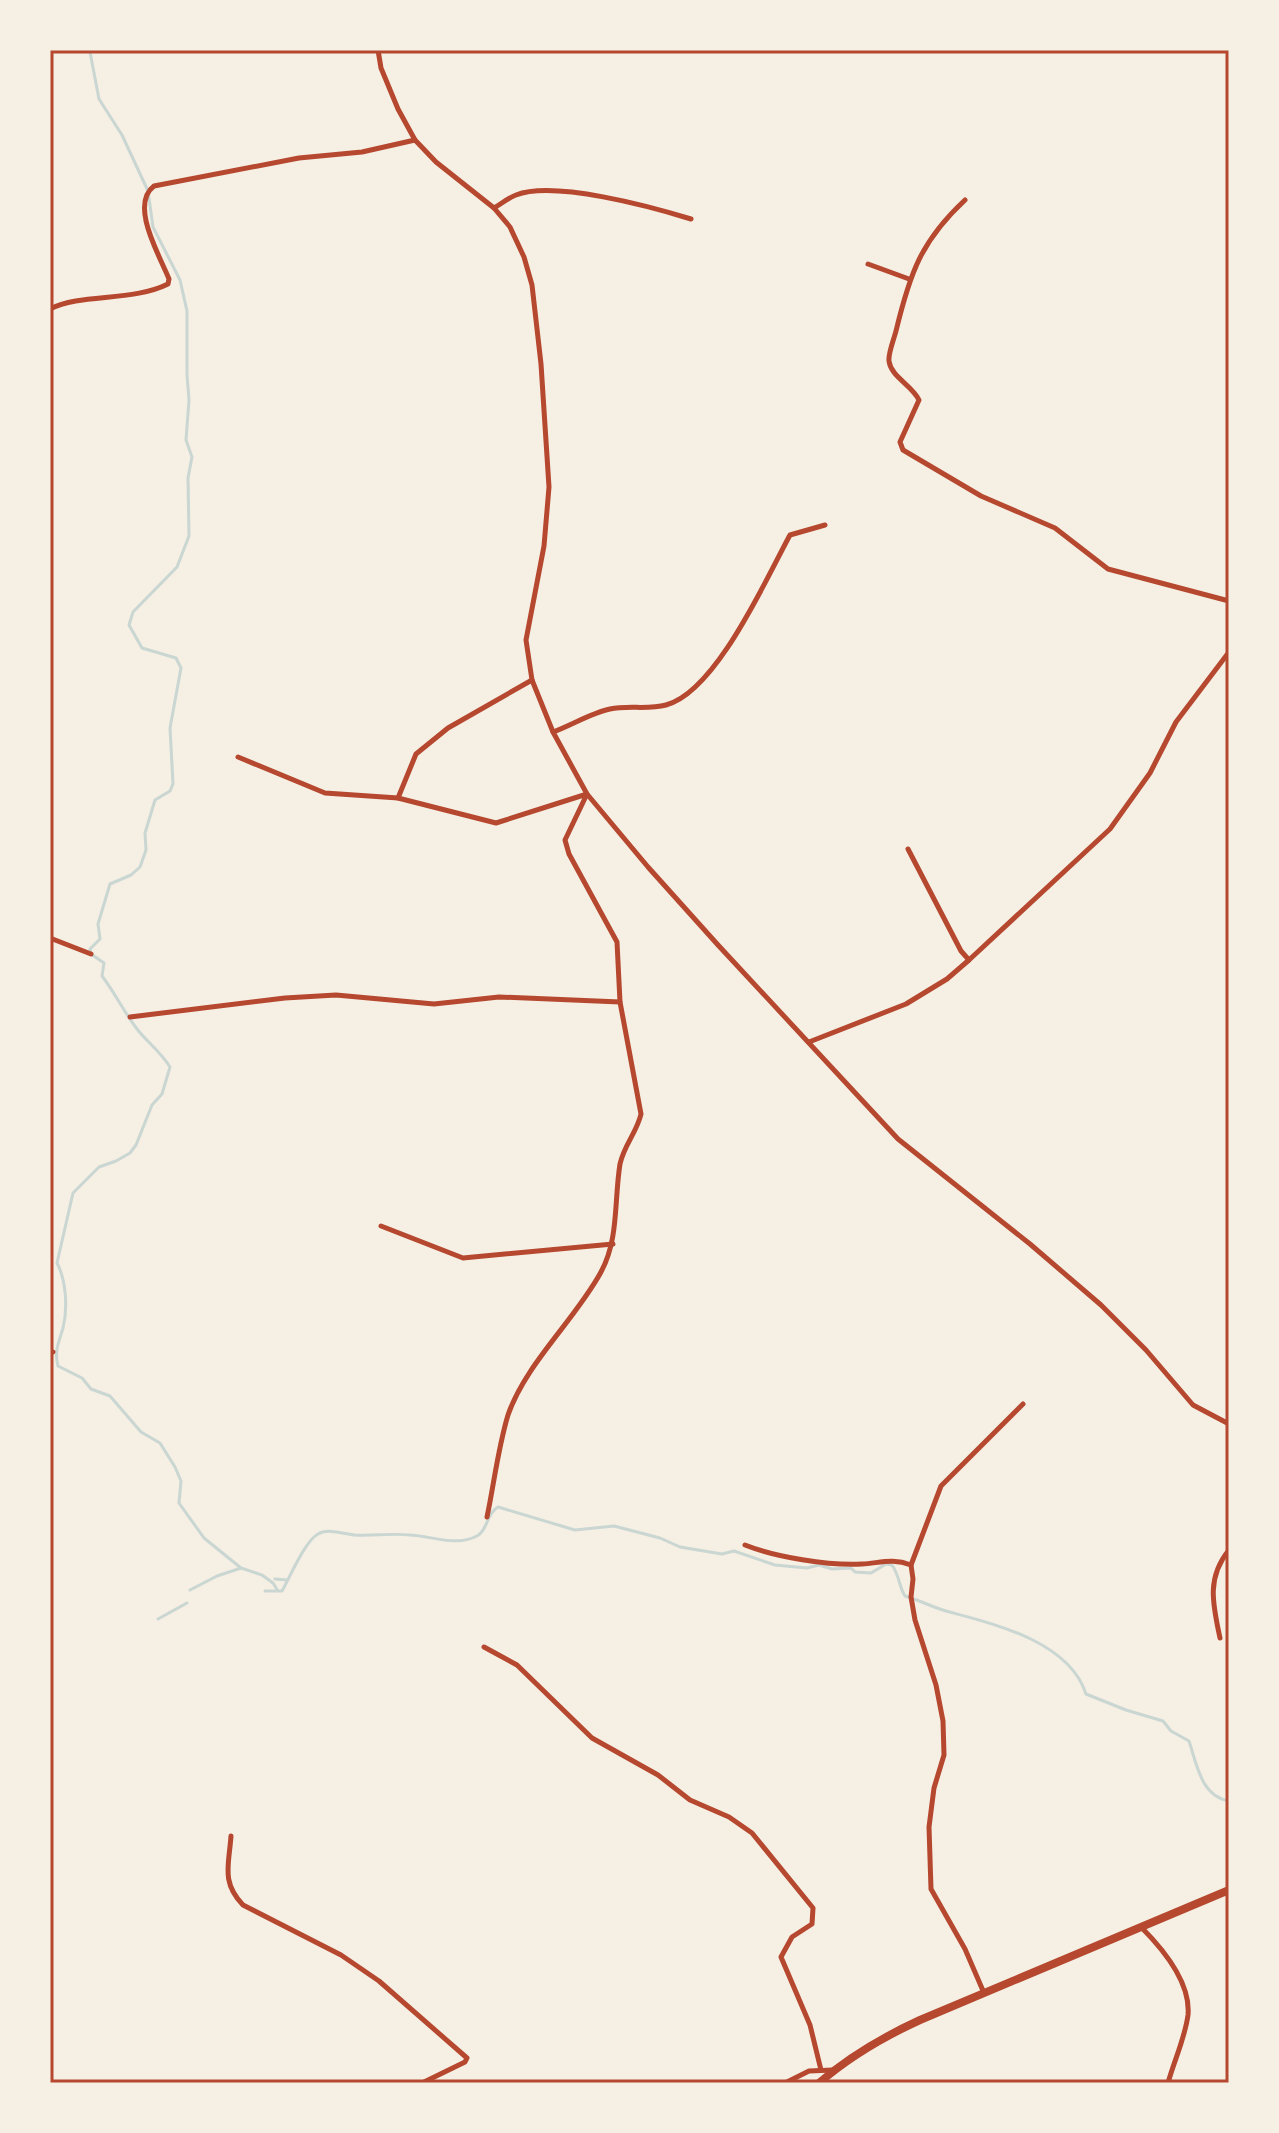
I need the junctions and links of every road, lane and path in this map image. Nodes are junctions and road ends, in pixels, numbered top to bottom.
1 (378, 50) edge
2 (415, 140) junction
3 (965, 200) dead end
4 (494, 208) junction
5 (691, 219) dead end
6 (868, 264) dead end
7 (909, 279) junction
8 (50, 309) edge
9 (825, 525) dead end
10 (1229, 601) edge
11 (1229, 652) edge
12 (532, 680) junction
13 (553, 732) junction
14 (238, 757) dead end
15 (587, 794) junction
16 (398, 798) junction
17 (908, 849) dead end
18 (50, 938) edge
19 (91, 954) dead end
20 (969, 960) junction
21 (620, 1002) junction
22 (130, 1017) dead end
23 (809, 1042) junction
24 (381, 1226) dead end
25 (613, 1244) junction
26 (1023, 1404) dead end
27 (1229, 1424) edge
28 (487, 1517) dead end
29 (745, 1545) dead end
30 (1229, 1550) edge
31 (911, 1565) junction
32 (1220, 1638) dead end
33 (484, 1647) dead end
34 (231, 1836) dead end
35 (1229, 1890) edge
36 (1141, 1927) junction
37 (984, 1993) junction
38 (834, 2069) junction
39 (821, 2070) junction
40 (422, 2083) edge
41 (785, 2083) edge
42 (819, 2083) edge
43 (1168, 2083) edge

1 - 2 street
2 - 4 street
2 - 8 street
3 - 7 street
4 - 5 street
4 - 12 street
6 - 7 street
7 - 10 street
9 - 13 street
11 - 20 street
12 - 13 street
12 - 16 street
13 - 15 street
14 - 16 street
15 - 16 street
15 - 21 street
15 - 23 street
17 - 20 street
18 - 19 street
20 - 23 street
21 - 22 street
21 - 25 street
23 - 27 street
24 - 25 street
25 - 28 street
26 - 31 street
29 - 31 street
30 - 32 street
31 - 37 street
33 - 39 street
34 - 40 street
35 - 36 highway
36 - 37 highway
36 - 43 street
37 - 38 highway
38 - 39 street
38 - 42 highway
39 - 41 street

